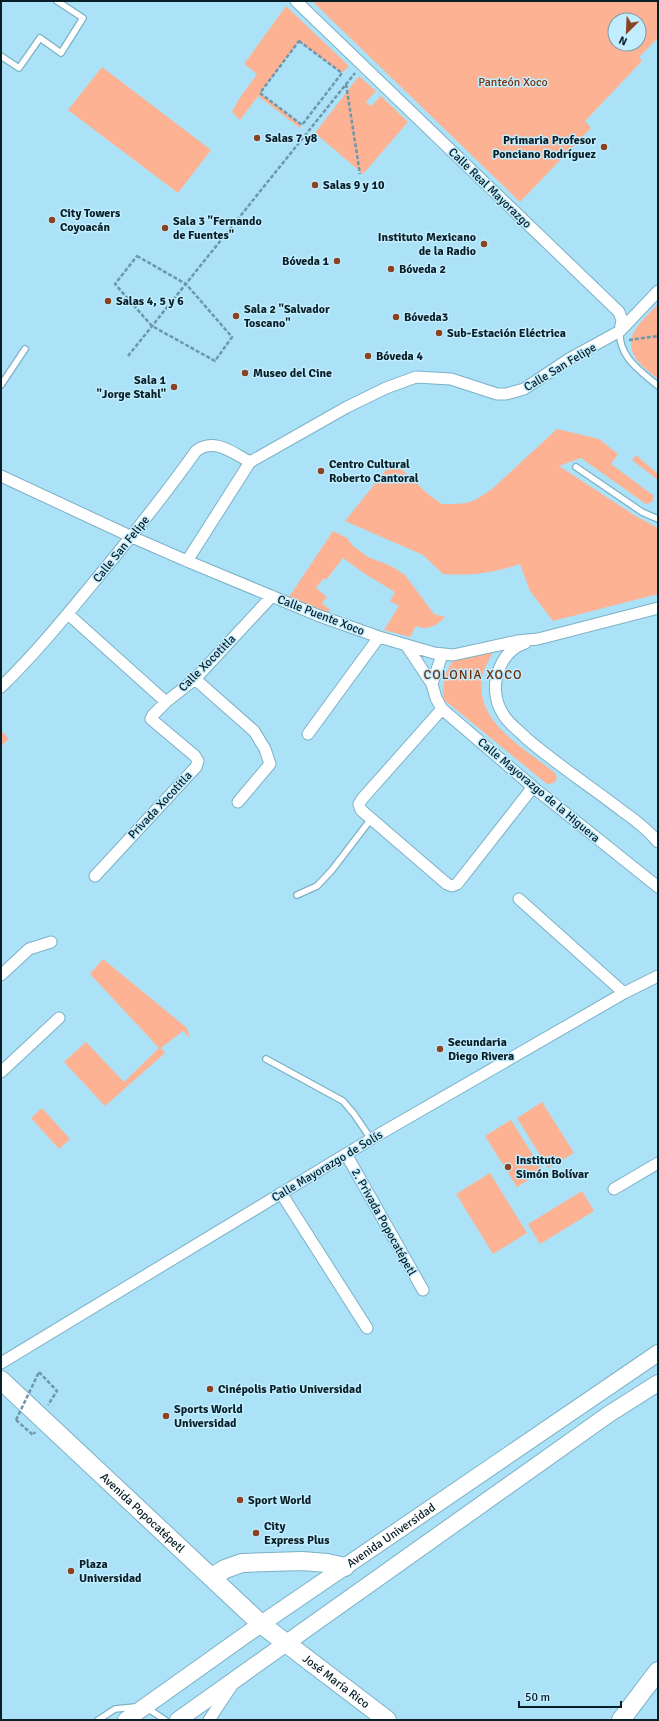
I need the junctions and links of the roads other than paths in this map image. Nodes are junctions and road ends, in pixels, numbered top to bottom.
1 (57, 1) edge
2 (296, 1) edge
3 (1, 56) edge
4 (658, 291) edge
5 (620, 336) junction
6 (25, 349) dead end
7 (1, 385) edge
8 (658, 386) edge
9 (250, 462) junction
10 (576, 467) dead end
11 (1, 476) edge
12 (658, 519) edge
13 (132, 537) junction
14 (187, 560) junction
15 (272, 596) junction
16 (658, 608) edge
17 (68, 614) junction
18 (379, 638) junction
19 (538, 639) junction
20 (406, 646) junction
21 (442, 654) junction
22 (195, 679) junction
23 (432, 684) junction
24 (1, 687) edge
25 (166, 702) junction
26 (442, 709) junction
27 (308, 734) dead end
28 (533, 787) junction
29 (238, 802) dead end
30 (371, 819) junction
31 (658, 842) edge
32 (95, 876) dead end
33 (658, 887) edge
34 (297, 895) dead end
35 (519, 899) dead end
36 (50, 942) dead end
37 (1, 976) edge
38 (658, 976) edge
39 (624, 993) junction
40 (59, 1018) dead end
41 (266, 1059) dead end
42 (1, 1072) edge
43 (371, 1139) junction
44 (346, 1154) junction
45 (658, 1163) edge
46 (614, 1189) dead end
47 (281, 1193) junction
48 (423, 1290) dead end
49 (367, 1328) dead end
50 (658, 1353) edge
51 (1, 1363) edge
52 (1, 1380) edge
53 (658, 1383) edge
54 (345, 1567) junction
55 (212, 1577) junction
56 (261, 1624) junction
57 (286, 1643) junction
58 (658, 1671) edge
59 (239, 1676) junction
60 (145, 1706) junction
61 (98, 1720) edge
62 (126, 1720) edge
63 (165, 1720) edge
64 (178, 1720) edge
65 (209, 1720) edge
66 (387, 1720) edge
67 (621, 1720) edge

1 - 3 lane
2 - 5 street, Calle Real Mayorazgo
4 - 5 street, Calle San Felipe
5 - 8 lane, Calle Real Mayorazgo
5 - 9 street, Calle San Felipe
6 - 7 lane
9 - 13 street, Calle San Felipe
9 - 14 street, Calle San Felipe
10 - 12 lane
11 - 13 street, Calle Puente Xoco
13 - 14 street, Calle Puente Xoco
13 - 17 street, Calle San Felipe
14 - 15 street, Calle Puente Xoco
15 - 18 street, Calle Puente Xoco
15 - 22 street, Calle Xocotitla
16 - 19 street, Calle Puente Xoco
17 - 24 street, Calle San Felipe
17 - 25 street
18 - 20 street, Calle Puente Xoco
18 - 27 street
19 - 21 street, Calle Puente Xoco
19 - 31 street
20 - 21 street, Calle Puente Xoco
20 - 23 street, Calle Mayorazgo de la Higuera
21 - 23 street
22 - 25 street, Calle Xocotitla
22 - 29 street
23 - 26 street, Calle Mayorazgo de la Higuera
25 - 32 street, Privada Xocotitla
26 - 28 street, Calle Mayorazgo de la Higuera
26 - 30 street
28 - 30 street
28 - 33 street, Calle Mayorazgo de la Higuera
30 - 34 lane
35 - 39 street
36 - 37 street
38 - 39 street, Calle Mayorazgo de Solís
39 - 43 street, Calle Mayorazgo de Solís
40 - 42 street
41 - 43 lane
43 - 44 street, Calle Mayorazgo de Solís
44 - 47 street, Calle Mayorazgo de Solís
44 - 48 street, 2. Privada Popocatépetl
45 - 46 street
47 - 49 street
47 - 51 street, Calle Mayorazgo de Solís
50 - 54 main road, Avenida Universidad
52 - 55 main road, Avenida Popocatépetl
53 - 57 main road
54 - 55 main road
54 - 56 main road, Avenida Universidad
55 - 56 main road, Avenida Popocatépetl
56 - 57 main road, Avenida Popocatépetl
56 - 60 main road, Avenida Universidad
57 - 59 main road
57 - 66 main road, José María Rico
58 - 67 main road
59 - 64 main road
59 - 65 street
60 - 61 lane
60 - 62 main road, Avenida Universidad
60 - 63 lane

